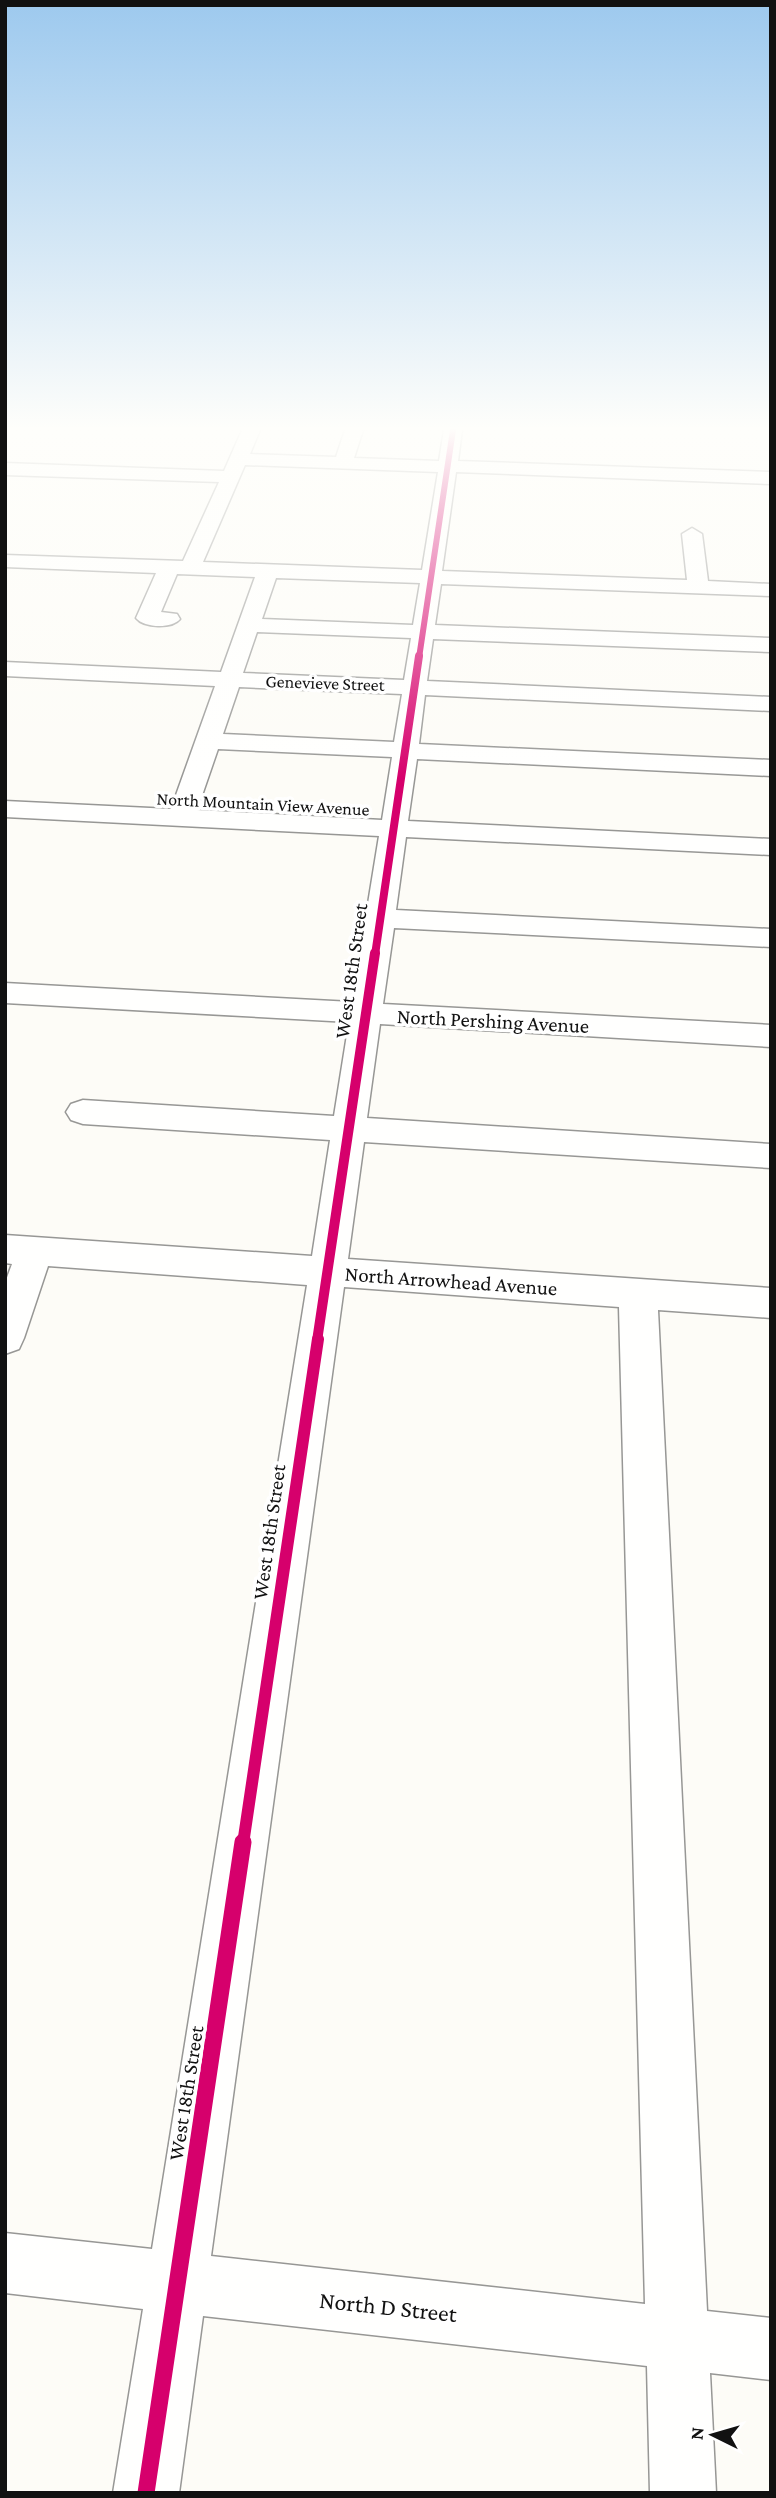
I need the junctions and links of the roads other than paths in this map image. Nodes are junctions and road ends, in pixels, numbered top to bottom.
1 (192, 547) edge
2 (434, 547) edge
3 (693, 547) edge
4 (5, 561) edge
5 (181, 567) junction
6 (268, 570) junction
7 (429, 577) junction
8 (698, 587) junction
9 (771, 590) edge
10 (169, 619) dead end
11 (248, 625) junction
12 (421, 631) junction
13 (771, 645) edge
14 (5, 669) edge
15 (229, 679) junction
16 (413, 687) junction
17 (771, 704) edge
18 (208, 741) junction
19 (404, 750) junction
20 (771, 768) edge
21 (5, 808) edge
22 (181, 817) junction
23 (392, 828) junction
24 (771, 847) edge
25 (379, 918) junction
26 (771, 939) edge
27 (5, 993) edge
28 (365, 1013) junction
29 (771, 1037) edge
30 (83, 1112) dead end
31 (348, 1129) junction
32 (771, 1156) edge
33 (20, 1250) edge
34 (327, 1271) junction
35 (638, 1295) junction
36 (771, 1303) edge
37 (5, 1338) edge
38 (5, 2263) edge
39 (178, 2284) junction
40 (677, 2339) junction
41 (771, 2349) edge
42 (146, 2493) edge
43 (683, 2493) edge

1 - 5 street
2 - 7 street, West 18th Street
3 - 8 street
4 - 5 street
5 - 6 street
5 - 10 street
6 - 7 street
6 - 11 street
7 - 8 street
7 - 12 street, West 18th Street
8 - 9 street
11 - 12 street
11 - 15 street
12 - 13 street
12 - 16 street, West 18th Street
14 - 15 street, Genevieve Street
15 - 16 street, Genevieve Street
15 - 18 street
16 - 17 street, Genevieve Street
16 - 19 street, West 18th Street
18 - 19 street
18 - 22 street
19 - 20 street
19 - 23 street, West 18th Street
21 - 22 street, North Mountain View Avenue
22 - 23 street, North Mountain View Avenue
23 - 24 street, North Mountain View Avenue
23 - 25 street, West 18th Street
25 - 26 street
25 - 28 street, West 18th Street
27 - 28 street, North Pershing Avenue
28 - 29 street, North Pershing Avenue
28 - 31 street, West 18th Street
30 - 31 street
31 - 32 street
31 - 34 street, West 18th Street
33 - 34 street, North Arrowhead Avenue
33 - 37 street
34 - 35 street, North Arrowhead Avenue
34 - 39 street, West 18th Street
35 - 36 street, North Arrowhead Avenue
35 - 40 street
38 - 39 street, North D Street
39 - 40 street, North D Street
39 - 42 street, West 18th Street
40 - 41 street, North D Street
40 - 43 street

